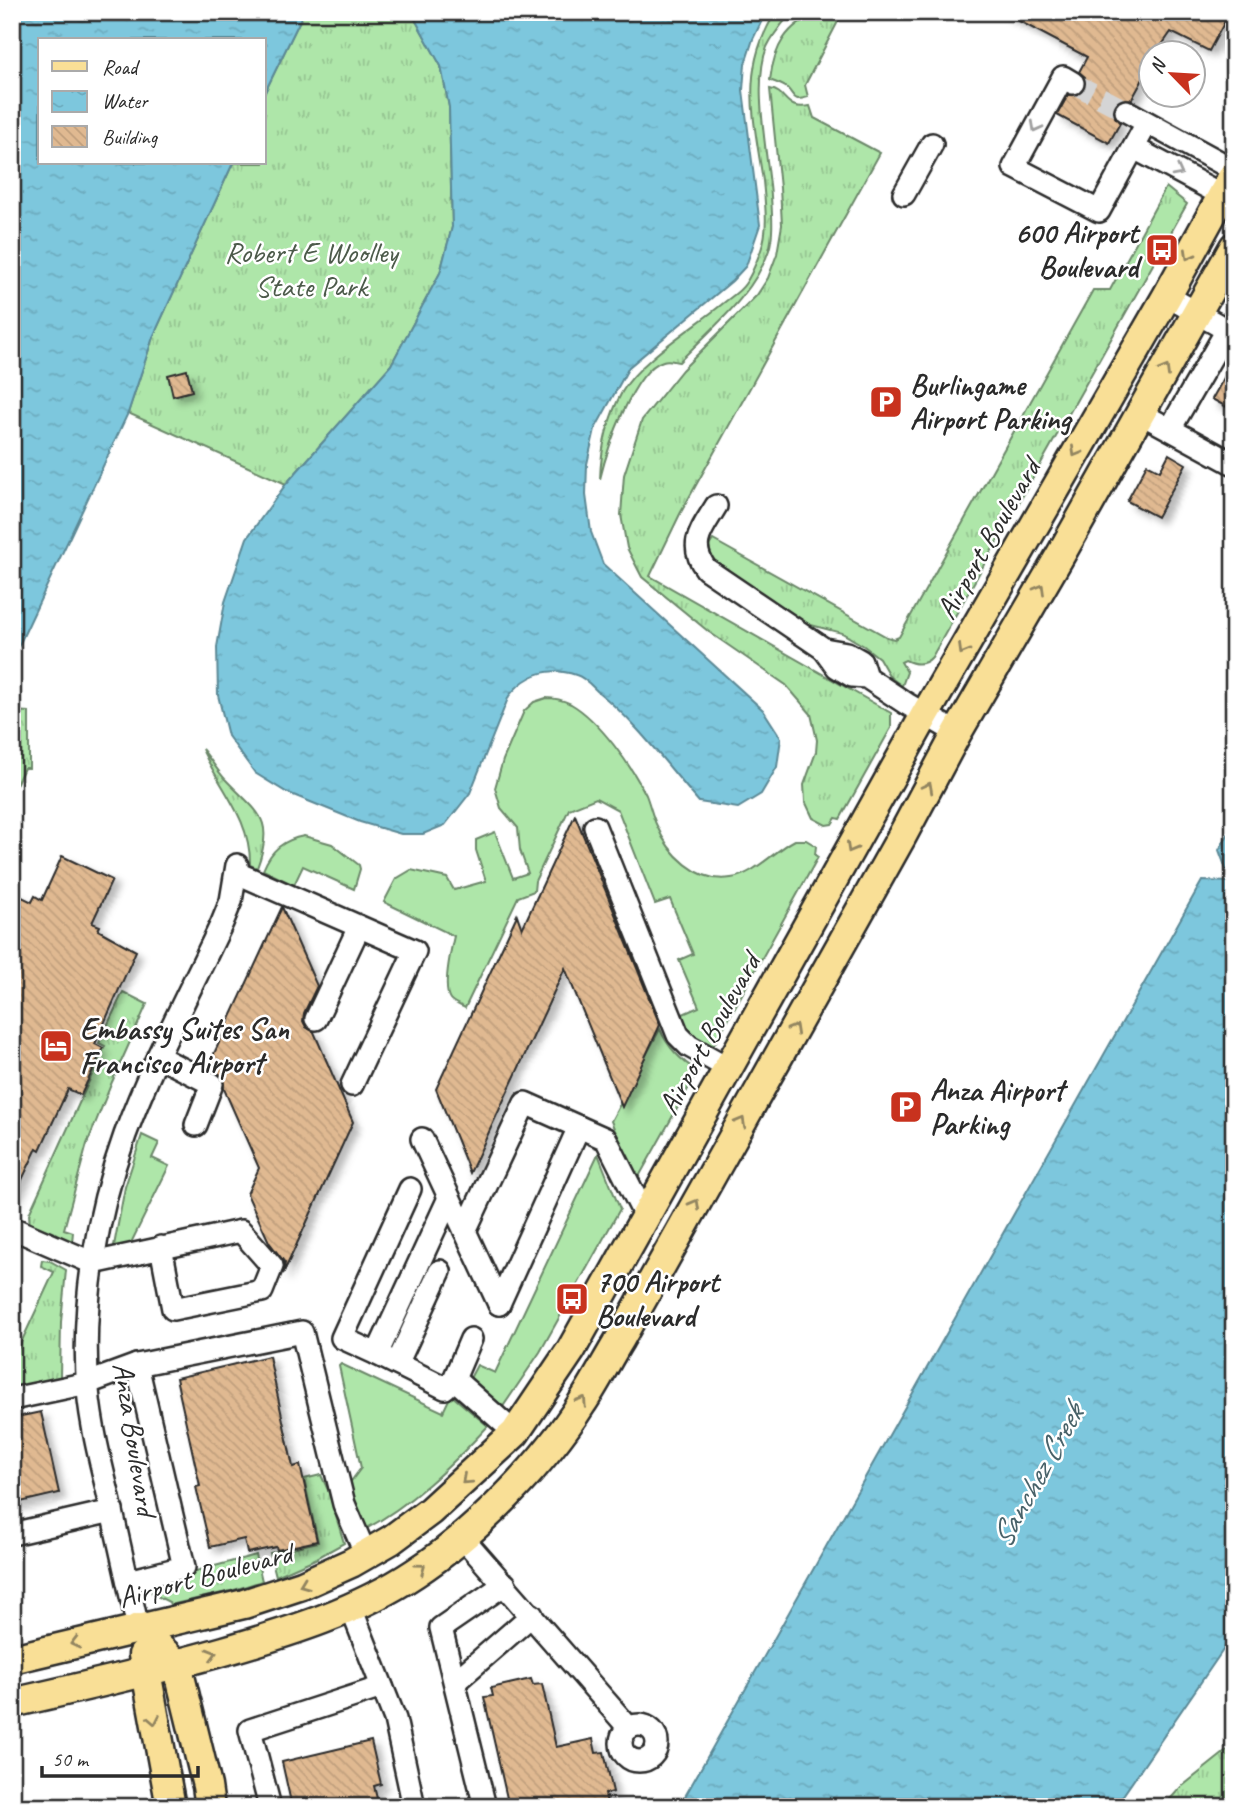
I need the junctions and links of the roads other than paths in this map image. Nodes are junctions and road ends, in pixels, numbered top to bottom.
1 (1073, 83) dead end
2 (1126, 111) tunnel mouth
3 (1147, 123) junction
4 (932, 144) dead end
5 (1134, 148) junction
6 (1231, 184) edge
7 (904, 194) dead end
8 (1234, 247) edge
9 (1167, 296) junction
10 (1197, 313) junction
11 (1230, 332) edge
12 (1108, 396) junction
13 (1140, 413) junction
14 (1170, 429) junction
15 (1232, 463) edge
16 (716, 506) dead end
17 (1029, 534) junction
18 (1061, 554) junction
19 (925, 715) junction
20 (957, 733) junction
21 (869, 815) junction
22 (595, 827) dead end
23 (902, 836) junction
24 (359, 927) junction
25 (316, 1019) dead end
26 (159, 1057) junction
27 (728, 1068) junction
28 (352, 1085) dead end
29 (760, 1088) junction
30 (196, 1125) dead end
31 (579, 1127) junction
32 (422, 1139) dead end
33 (410, 1189) dead end
34 (449, 1198) junction
35 (645, 1216) junction
36 (12, 1228) edge
37 (465, 1231) junction
38 (161, 1247) junction
39 (93, 1263) junction
40 (440, 1271) dead end
41 (342, 1338) junction
42 (471, 1339) dead end
43 (377, 1354) junction
44 (308, 1357) junction
45 (397, 1364) junction
46 (137, 1365) junction
47 (454, 1379) junction
48 (88, 1383) junction
49 (12, 1399) edge
50 (515, 1433) junction
51 (542, 1456) junction
52 (112, 1511) junction
53 (12, 1534) edge
54 (462, 1537) junction
55 (366, 1555) junction
56 (128, 1581) junction
57 (505, 1584) junction
58 (351, 1608) junction
59 (532, 1615) junction
60 (138, 1628) junction
61 (12, 1659) edge
62 (177, 1664) junction
63 (146, 1673) junction
64 (456, 1681) junction
65 (382, 1687) junction
66 (12, 1703) edge
67 (629, 1728) dead end
68 (171, 1807) edge
69 (210, 1807) edge
70 (270, 1807) edge
71 (414, 1807) edge
72 (485, 1807) edge

1 -> 5 street
2 - 3 street
3 - 5 street
3 - 6 street
4 - 7 street
5 -> 6 street
6 -> 9 main road, Airport Boulevard
8 - 10 main road
9 - 10 street
9 - 12 main road, Airport Boulevard
10 - 11 street
13 -> 10 main road
11 - 14 street
12 - 13 main road
12 -> 17 main road, Airport Boulevard
13 - 14 street
13 - 18 main road
14 - 15 street
16 - 19 street
17 - 18 main road
17 -> 19 main road, Airport Boulevard
20 -> 18 main road
19 - 20 street
19 - 21 main road, Airport Boulevard
23 -> 20 main road
21 - 23 main road
21 -> 27 main road, Airport Boulevard
22 - 27 street
29 -> 23 main road
24 - 25 street
24 - 26 street, Anza Boulevard
24 - 28 street
26 - 30 street
26 - 39 street, Anza Boulevard
27 - 29 main road
27 - 35 main road, Airport Boulevard
51 -> 29 main road
31 - 35 street
31 - 37 street
31 - 37 street
32 - 34 street
33 - 41 street
34 - 37 street
34 - 43 street
35 - 50 main road, Airport Boulevard
36 - 39 street
38 - 38 street
38 - 39 street
39 - 48 street, Anza Boulevard
40 - 45 street
41 - 43 street
41 - 44 street
42 - 47 street
43 - 45 street
44 - 46 street
44 - 55 street
45 - 47 street
46 - 48 street
46 - 56 street
47 - 50 street
48 - 49 street
48 - 52 street, Anza Boulevard
50 - 51 main road
50 -> 55 main road, Airport Boulevard
51 - 54 main road
52 - 53 street
52 - 56 street, Anza Boulevard
54 - 57 street
58 -> 54 main road
55 -> 60 main road, Airport Boulevard
56 - 60 street, Anza Boulevard
57 - 59 street
57 - 64 street
62 -> 58 main road
58 - 65 street
59 - 64 street
59 - 67 street
60 -> 61 main road, Airport Boulevard
60 - 62 main road
60 - 63 main road, Anza Boulevard
62 - 63 main road
62 - 69 main road
63 - 66 main road
63 -> 68 main road, Anza Boulevard
64 - 72 street
65 - 70 street
65 - 71 street

